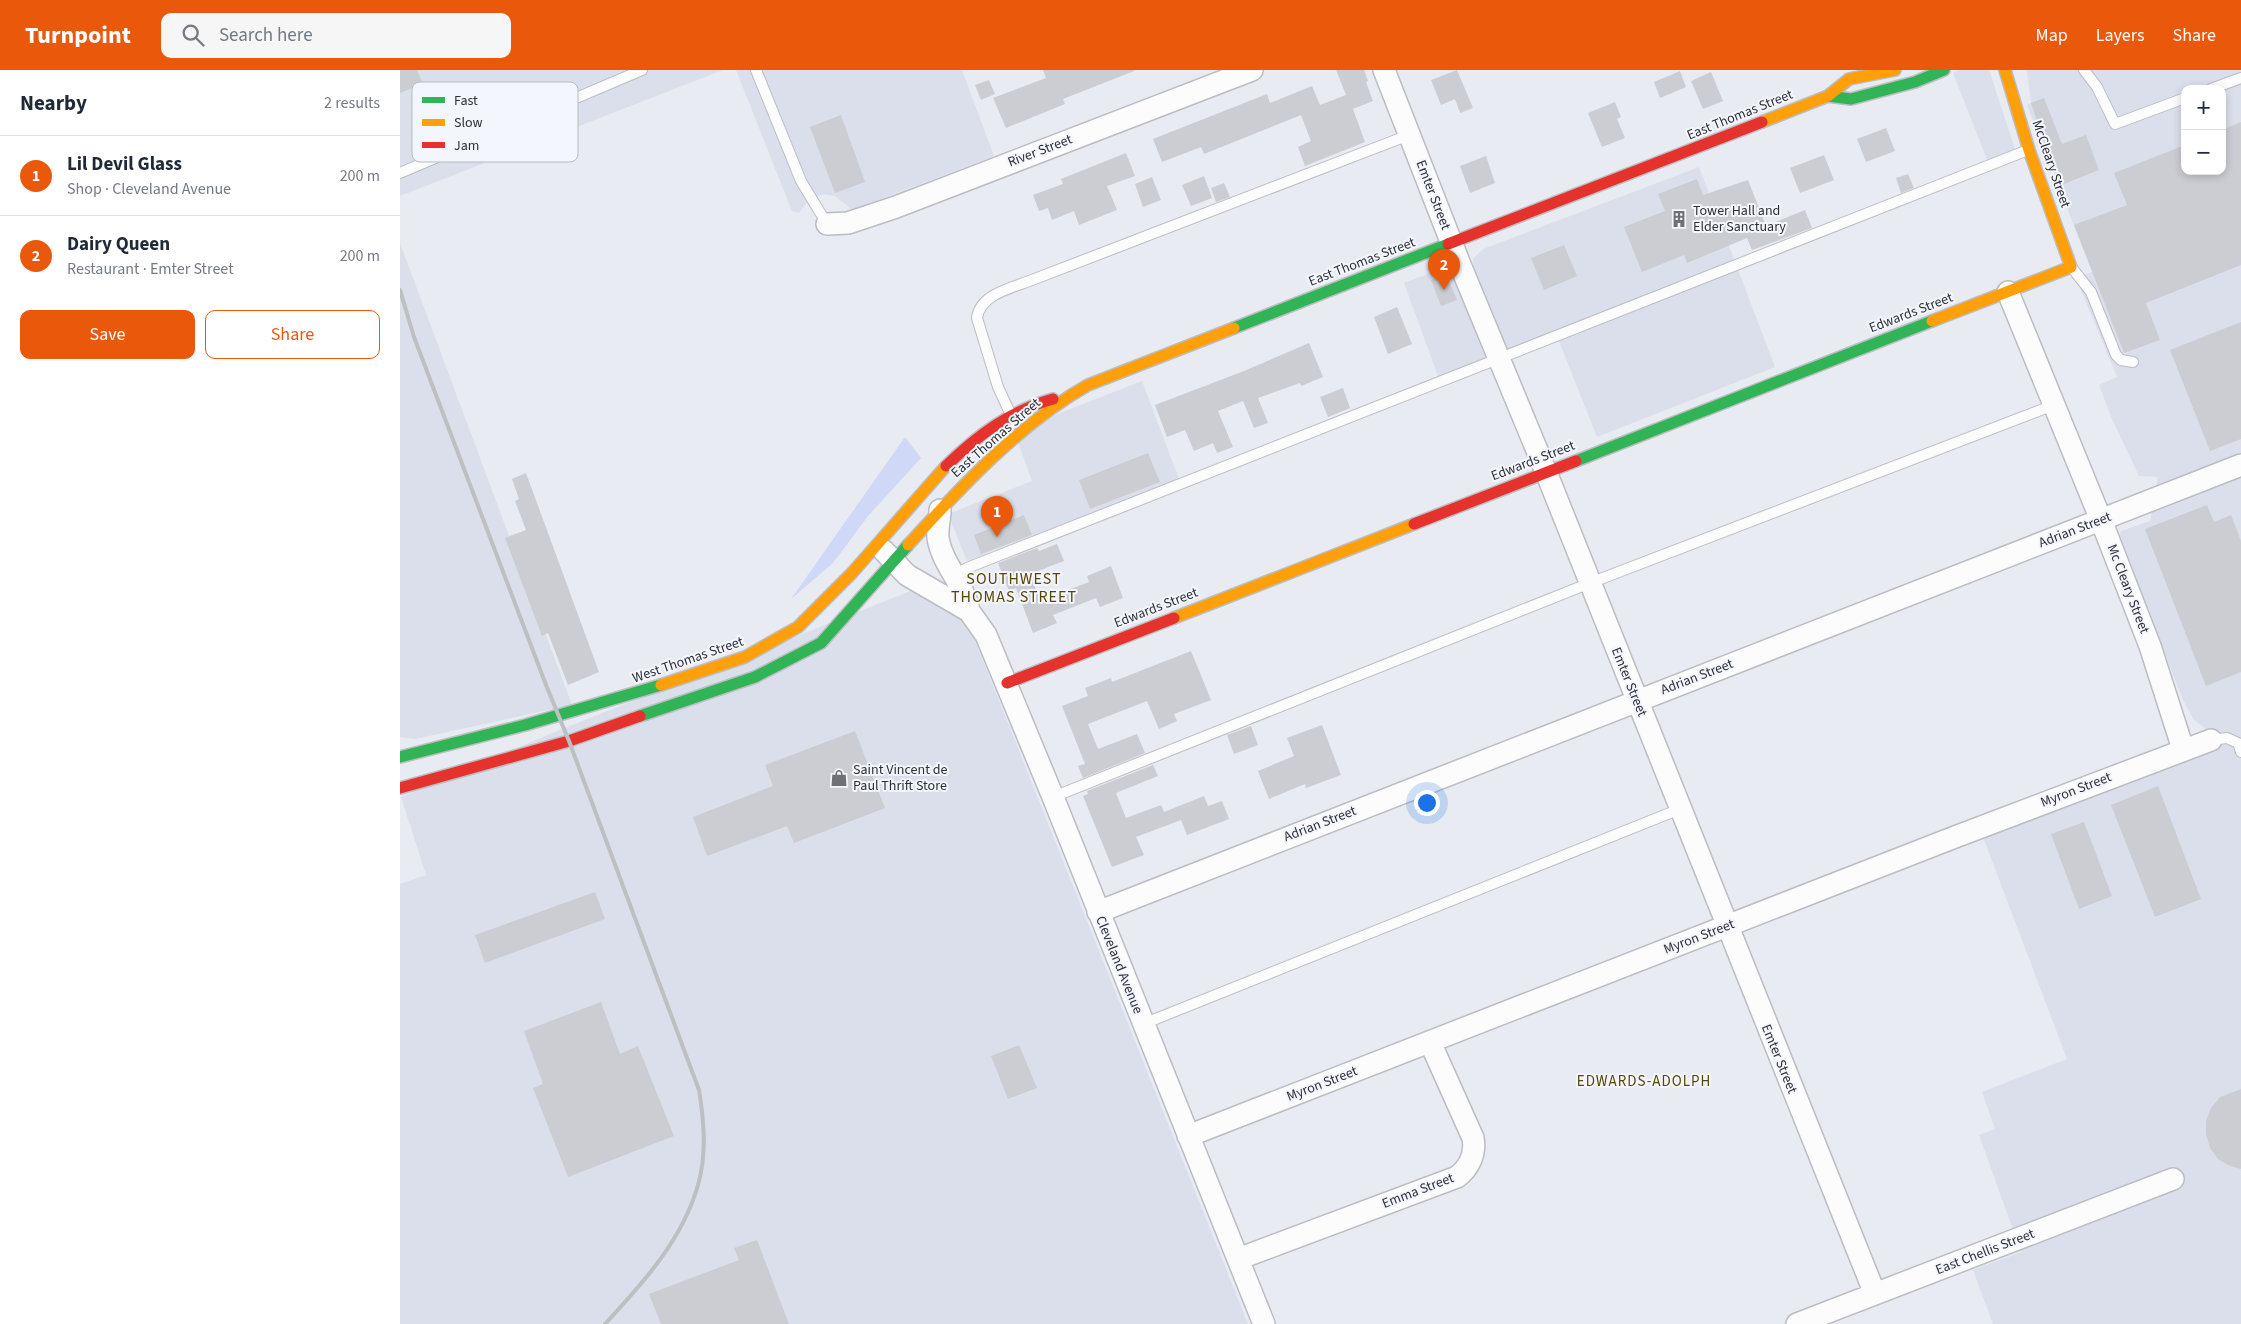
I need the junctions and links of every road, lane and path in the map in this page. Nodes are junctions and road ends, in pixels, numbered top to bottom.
1 (642, 70) edge
2 (756, 70) edge
3 (1252, 70) edge
4 (1384, 70) edge
5 (1896, 70) edge
6 (1944, 70) edge
7 (2005, 70) edge
8 (2084, 70) edge
9 (2241, 78) edge
10 (2222, 85) edge
11 (1828, 96) junction
12 (578, 97) edge
13 (2181, 99) edge
14 (1409, 134) junction
15 (2029, 150) junction
16 (426, 162) edge
17 (400, 173) edge
18 (827, 224) joint
19 (1452, 243) junction
20 (2071, 267) junction
21 (2008, 292) junction
22 (1498, 357) junction
23 (2133, 362) dead end
24 (1074, 392) junction
25 (2054, 405) junction
26 (1011, 415) junction
27 (2241, 465) edge
28 (1546, 472) junction
29 (940, 510) junction
30 (2101, 520) junction
31 (877, 544) junction
32 (894, 562) junction
33 (955, 574) junction
34 (1590, 583) junction
35 (968, 611) junction
36 (1007, 683) junction
37 (1637, 701) junction
38 (2211, 740) joint
39 (2183, 750) junction
40 (2241, 752) edge
41 (400, 757) edge
42 (400, 788) edge
43 (1053, 797) junction
44 (1680, 809) junction
45 (1098, 912) junction
46 (1727, 926) junction
47 (1143, 1024) junction
48 (1430, 1042) junction
49 (1188, 1136) junction
50 (2173, 1179) dead end
51 (1238, 1259) junction
52 (1875, 1294) junction
53 (1264, 1324) edge
54 (1797, 1324) edge

1 - 12 lane
2 - 18 lane
3 - 18 street, River Street
4 - 14 street, Emter Street
5 - 11 main road, East Thomas Street
6 - 11 main road, East Thomas Street
7 - 15 main road, McCleary Street
8 - 13 lane
9 - 10 lane
11 - 19 main road, East Thomas Street
14 - 19 street, Emter Street
14 - 26 lane
15 - 20 main road, McCleary Street
15 - 22 lane
16 - 17 lane
19 - 22 street, Emter Street
19 - 24 main road, East Thomas Street
20 - 21 main road, Edwards Street
20 - 23 lane
21 - 25 street, Mc Cleary Street
21 - 28 main road, Edwards Street
22 - 28 street, Emter Street
22 - 33 lane
24 - 26 main road, West Thomas Street
24 - 29 main road, East Thomas Street
25 - 30 street, Mc Cleary Street
25 - 34 lane
26 - 31 main road, West Thomas Street
27 - 30 street, Adrian Street
28 - 34 street, Emter Street
28 - 36 main road, Edwards Street
29 - 32 main road
29 - 33 street, Cleveland Avenue
30 - 37 street, Adrian Street
30 - 39 street, Mc Cleary Street
31 - 32 street, Cleveland Avenue
31 - 41 main road, West Thomas Street
32 - 35 street, Cleveland Avenue
32 - 42 main road
33 - 35 street, Cleveland Avenue
34 - 37 street, Emter Street
34 - 43 lane
35 - 36 street, Cleveland Avenue
36 - 43 street, Cleveland Avenue
37 - 44 street, Emter Street
37 - 45 street, Adrian Street
38 - 39 street, Myron Street
38 - 40 lane
39 - 46 street, Myron Street
43 - 45 street, Cleveland Avenue
44 - 46 street, Emter Street
44 - 47 lane
45 - 47 street, Cleveland Avenue
46 - 48 street, Myron Street
46 - 52 street, Emter Street
47 - 49 street, Cleveland Avenue
48 - 49 street, Myron Street
48 - 51 street, Emma Street
49 - 51 street, Cleveland Avenue
50 - 52 street, East Chellis Street
51 - 53 street, Cleveland Avenue
52 - 54 street, East Chellis Street

